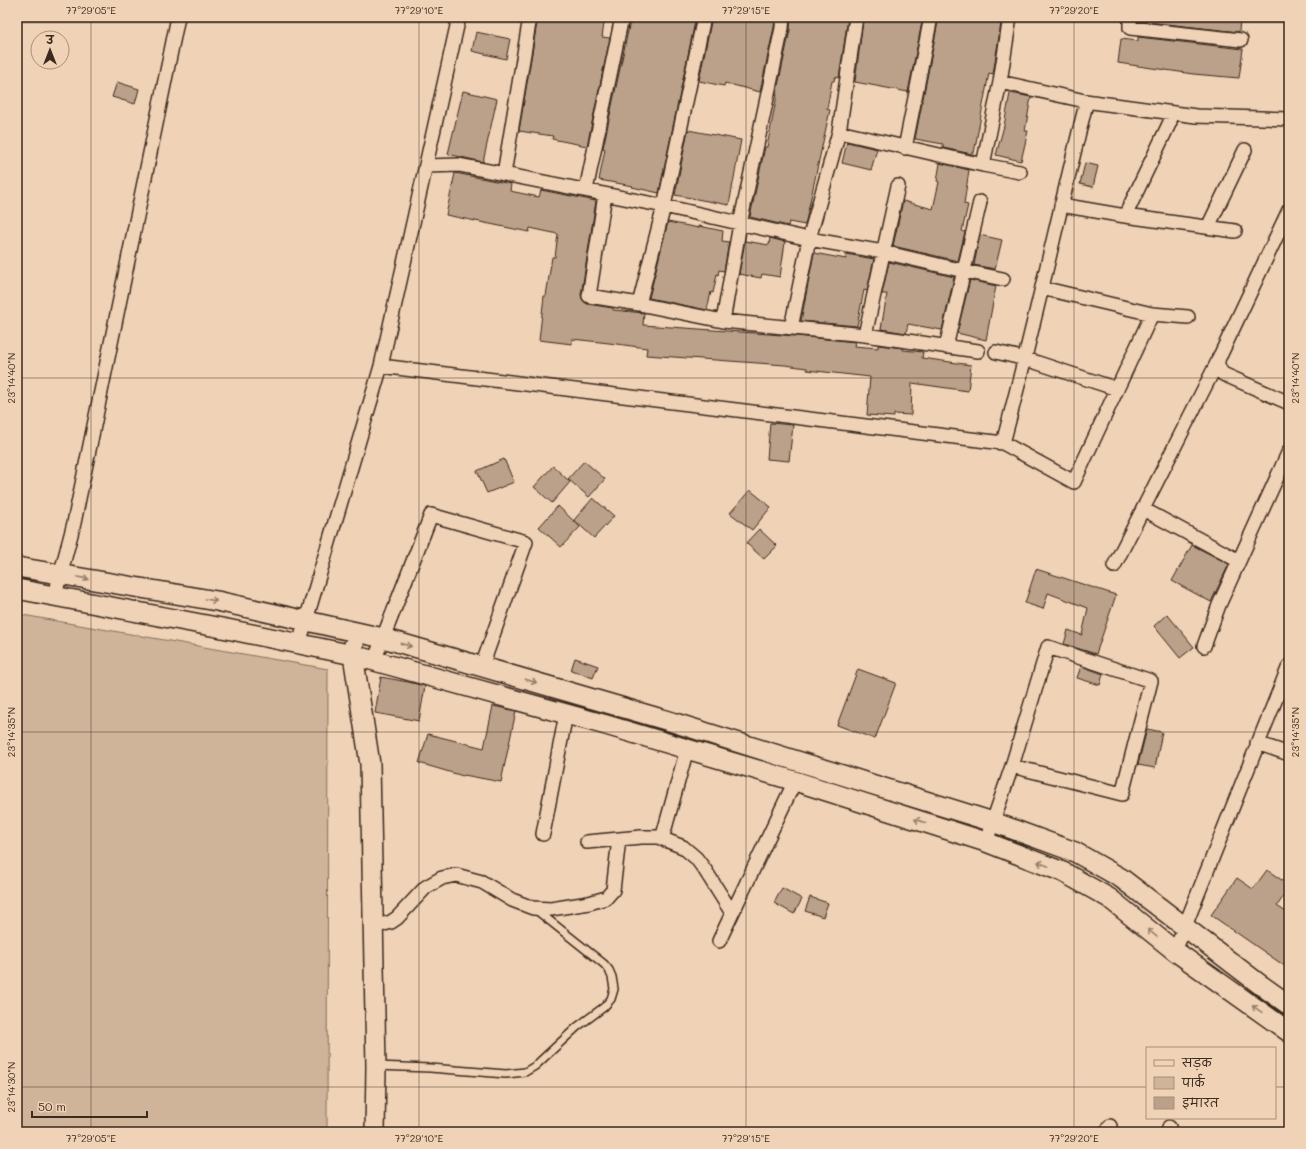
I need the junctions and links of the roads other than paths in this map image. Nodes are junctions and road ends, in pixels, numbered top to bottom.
1 (178, 17) edge
2 (459, 17) edge
3 (530, 17) edge
4 (622, 17) edge
5 (704, 17) edge
6 (784, 17) edge
7 (856, 17) edge
8 (931, 17) edge
9 (1010, 17) edge
10 (1130, 17) edge
11 (1241, 40) dead end
12 (1000, 82) junction
13 (1085, 108) dead end
14 (1289, 119) edge
15 (1170, 122) dead end
16 (840, 132) junction
17 (905, 148) junction
18 (1245, 150) dead end
19 (983, 165) junction
20 (426, 166) junction
21 (1020, 172) dead end
22 (504, 174) junction
23 (898, 186) dead end
24 (586, 190) junction
25 (605, 195) junction
26 (980, 202) dead end
27 (1061, 205) junction
28 (664, 206) junction
29 (1289, 210) edge
30 (1125, 216) junction
31 (740, 224) junction
32 (1208, 227) junction
33 (1235, 231) dead end
34 (809, 239) junction
35 (883, 252) junction
36 (964, 271) junction
37 (1004, 279) dead end
38 (1042, 288) junction
39 (639, 304) junction
40 (1152, 314) junction
41 (1188, 317) dead end
42 (723, 321) junction
43 (791, 328) junction
44 (865, 335) junction
45 (946, 347) junction
46 (978, 351) dead end
47 (996, 352) dead end
48 (1026, 360) junction
49 (1217, 363) junction
50 (381, 366) junction
51 (1117, 389) junction
52 (1289, 403) edge
53 (1003, 443) junction
54 (1289, 451) edge
55 (1143, 509) junction
56 (1239, 561) junction
57 (1114, 566) dead end
58 (17, 567) edge
59 (61, 574) junction
60 (17, 589) edge
61 (55, 595) junction
62 (306, 621) junction
63 (355, 632) junction
64 (384, 638) junction
65 (300, 644) junction
66 (1204, 646) dead end
67 (353, 656) junction
68 (374, 661) junction
69 (482, 666) junction
70 (1289, 666) edge
71 (566, 714) junction
72 (1257, 743) junction
73 (688, 749) junction
74 (1289, 754) edge
75 (1012, 766) junction
76 (795, 781) junction
77 (874, 785) junction
78 (870, 805) junction
79 (993, 822) junction
80 (544, 834) dead end
81 (619, 839) junction
82 (662, 839) junction
83 (587, 842) dead end
84 (986, 842) junction
85 (533, 908) junction
86 (732, 914) junction
87 (1184, 926) junction
88 (374, 927) junction
89 (719, 941) dead end
90 (1175, 951) junction
91 (1289, 1005) edge
92 (1289, 1032) edge
93 (376, 1066) junction
94 (375, 1132) edge

1 - 59 street
2 - 20 street
3 - 22 street
4 - 24 street
5 - 28 street
6 - 31 street
7 - 16 street
8 - 17 street
9 - 12 street
10 - 11 street
12 - 14 street
12 - 19 street
13 - 27 street
15 - 30 street
16 - 17 street
16 - 34 street
17 - 19 street
18 - 32 street
19 - 21 street
20 - 22 street
20 - 50 street
22 - 24 street
23 - 35 street
24 - 25 street
25 - 28 street
25 - 39 street
26 - 36 street
27 - 30 street
27 - 38 street
28 - 31 street
28 - 39 street
29 - 49 street
30 - 32 street
31 - 34 street
31 - 42 street
32 - 33 street
34 - 35 street
34 - 43 street
35 - 36 street
35 - 44 street
36 - 37 street
36 - 45 street
38 - 40 street
38 - 48 street
39 - 42 street
40 - 41 street
40 - 51 street
42 - 43 street
43 - 44 street
44 - 45 street
45 - 46 street
47 - 48 street
48 - 51 street
48 - 53 street
49 - 52 street
49 - 55 street
50 - 53 street
50 - 62 street
51 - 53 street
54 - 56 street
55 - 56 street
55 - 57 street
56 - 66 street
58 - 59 street
59 - 61 street
59 -> 62 street
60 - 61 street
61 - 65 street
62 - 63 street
62 - 65 street
63 - 64 street
63 - 67 street
64 - 68 street
64 -> 69 street
64 - 69 street
65 - 67 street
67 - 68 street
67 - 88 street
68 - 71 street
69 -> 77 street
70 - 72 street
71 - 73 street
71 - 80 street
72 - 74 street
72 - 87 street
73 - 76 street
73 - 82 street
75 - 75 street
75 - 79 street
76 - 78 street
76 - 86 street
77 - 78 street
77 - 79 street
84 -> 78 street
79 - 84 street
79 - 87 street
81 - 82 street
81 - 83 street
81 - 85 street
82 - 86 street
90 -> 84 street
85 - 88 street
85 - 93 lane
86 - 89 street
87 - 90 street
87 - 91 street
88 - 93 street
92 -> 90 street
93 - 94 street

